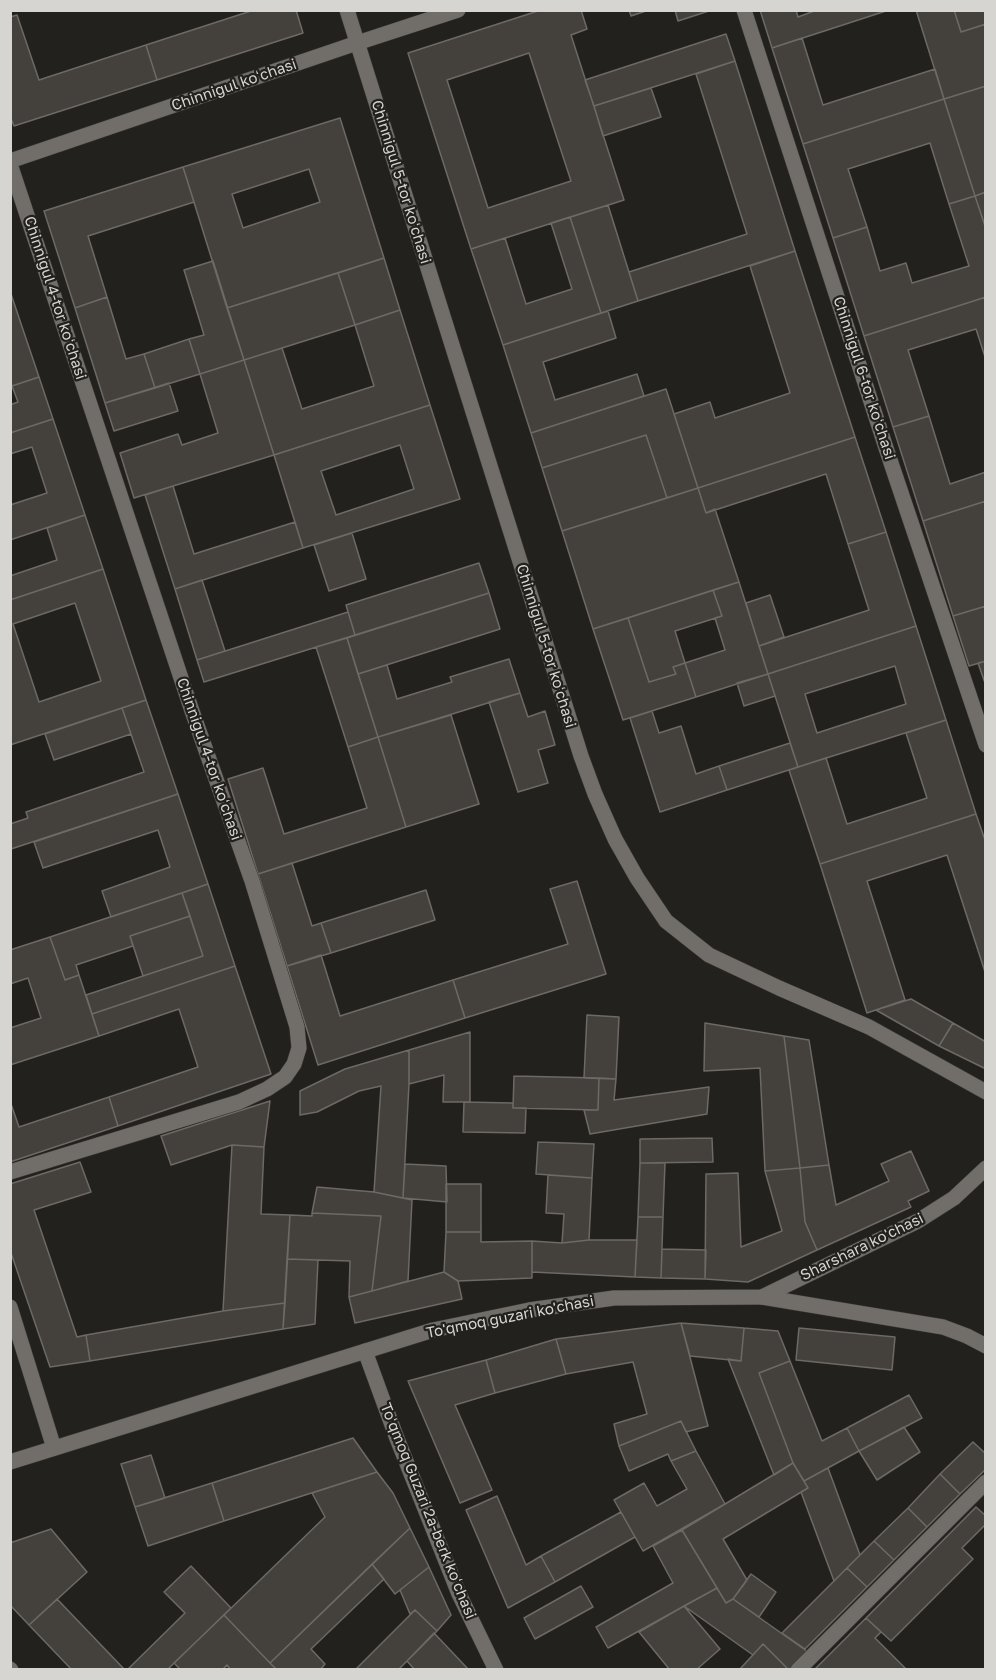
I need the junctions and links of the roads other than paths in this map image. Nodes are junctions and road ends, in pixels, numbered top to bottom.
1 (348, 10) edge
2 (458, 10) edge
3 (744, 10) edge
4 (357, 43) junction
5 (10, 163) edge
6 (986, 744) edge
7 (986, 1092) edge
8 (986, 1168) edge
9 (10, 1172) edge
10 (762, 1297) junction
11 (10, 1307) edge
12 (986, 1346) edge
13 (365, 1351) junction
14 (54, 1448) junction
15 (10, 1462) edge
16 (986, 1482) edge
17 (496, 1670) edge
18 (798, 1670) edge

1 - 4 street, Chinnigul 5-tor koʻchasi
2 - 4 street, Chinnigul koʻchasi
3 - 6 street, Chinnigul 6-tor koʻchasi
4 - 5 street, Chinnigul koʻchasi
4 - 7 street, Chinnigul 5-tor koʻchasi
5 - 9 street, Chinnigul 4-tor koʻchasi
8 - 10 street, Sharshara ko'chasi
10 - 12 street, To'qmoq guzari ko'chasi
10 - 13 street, To'qmoq guzari ko'chasi
11 - 14 street
13 - 14 street, To'qmoq guzari ko'chasi
13 - 17 street, Toʻqmoq Guzari 2a-berk koʻchasi
14 - 15 street, To'qmoq guzari ko'chasi
16 - 18 street

